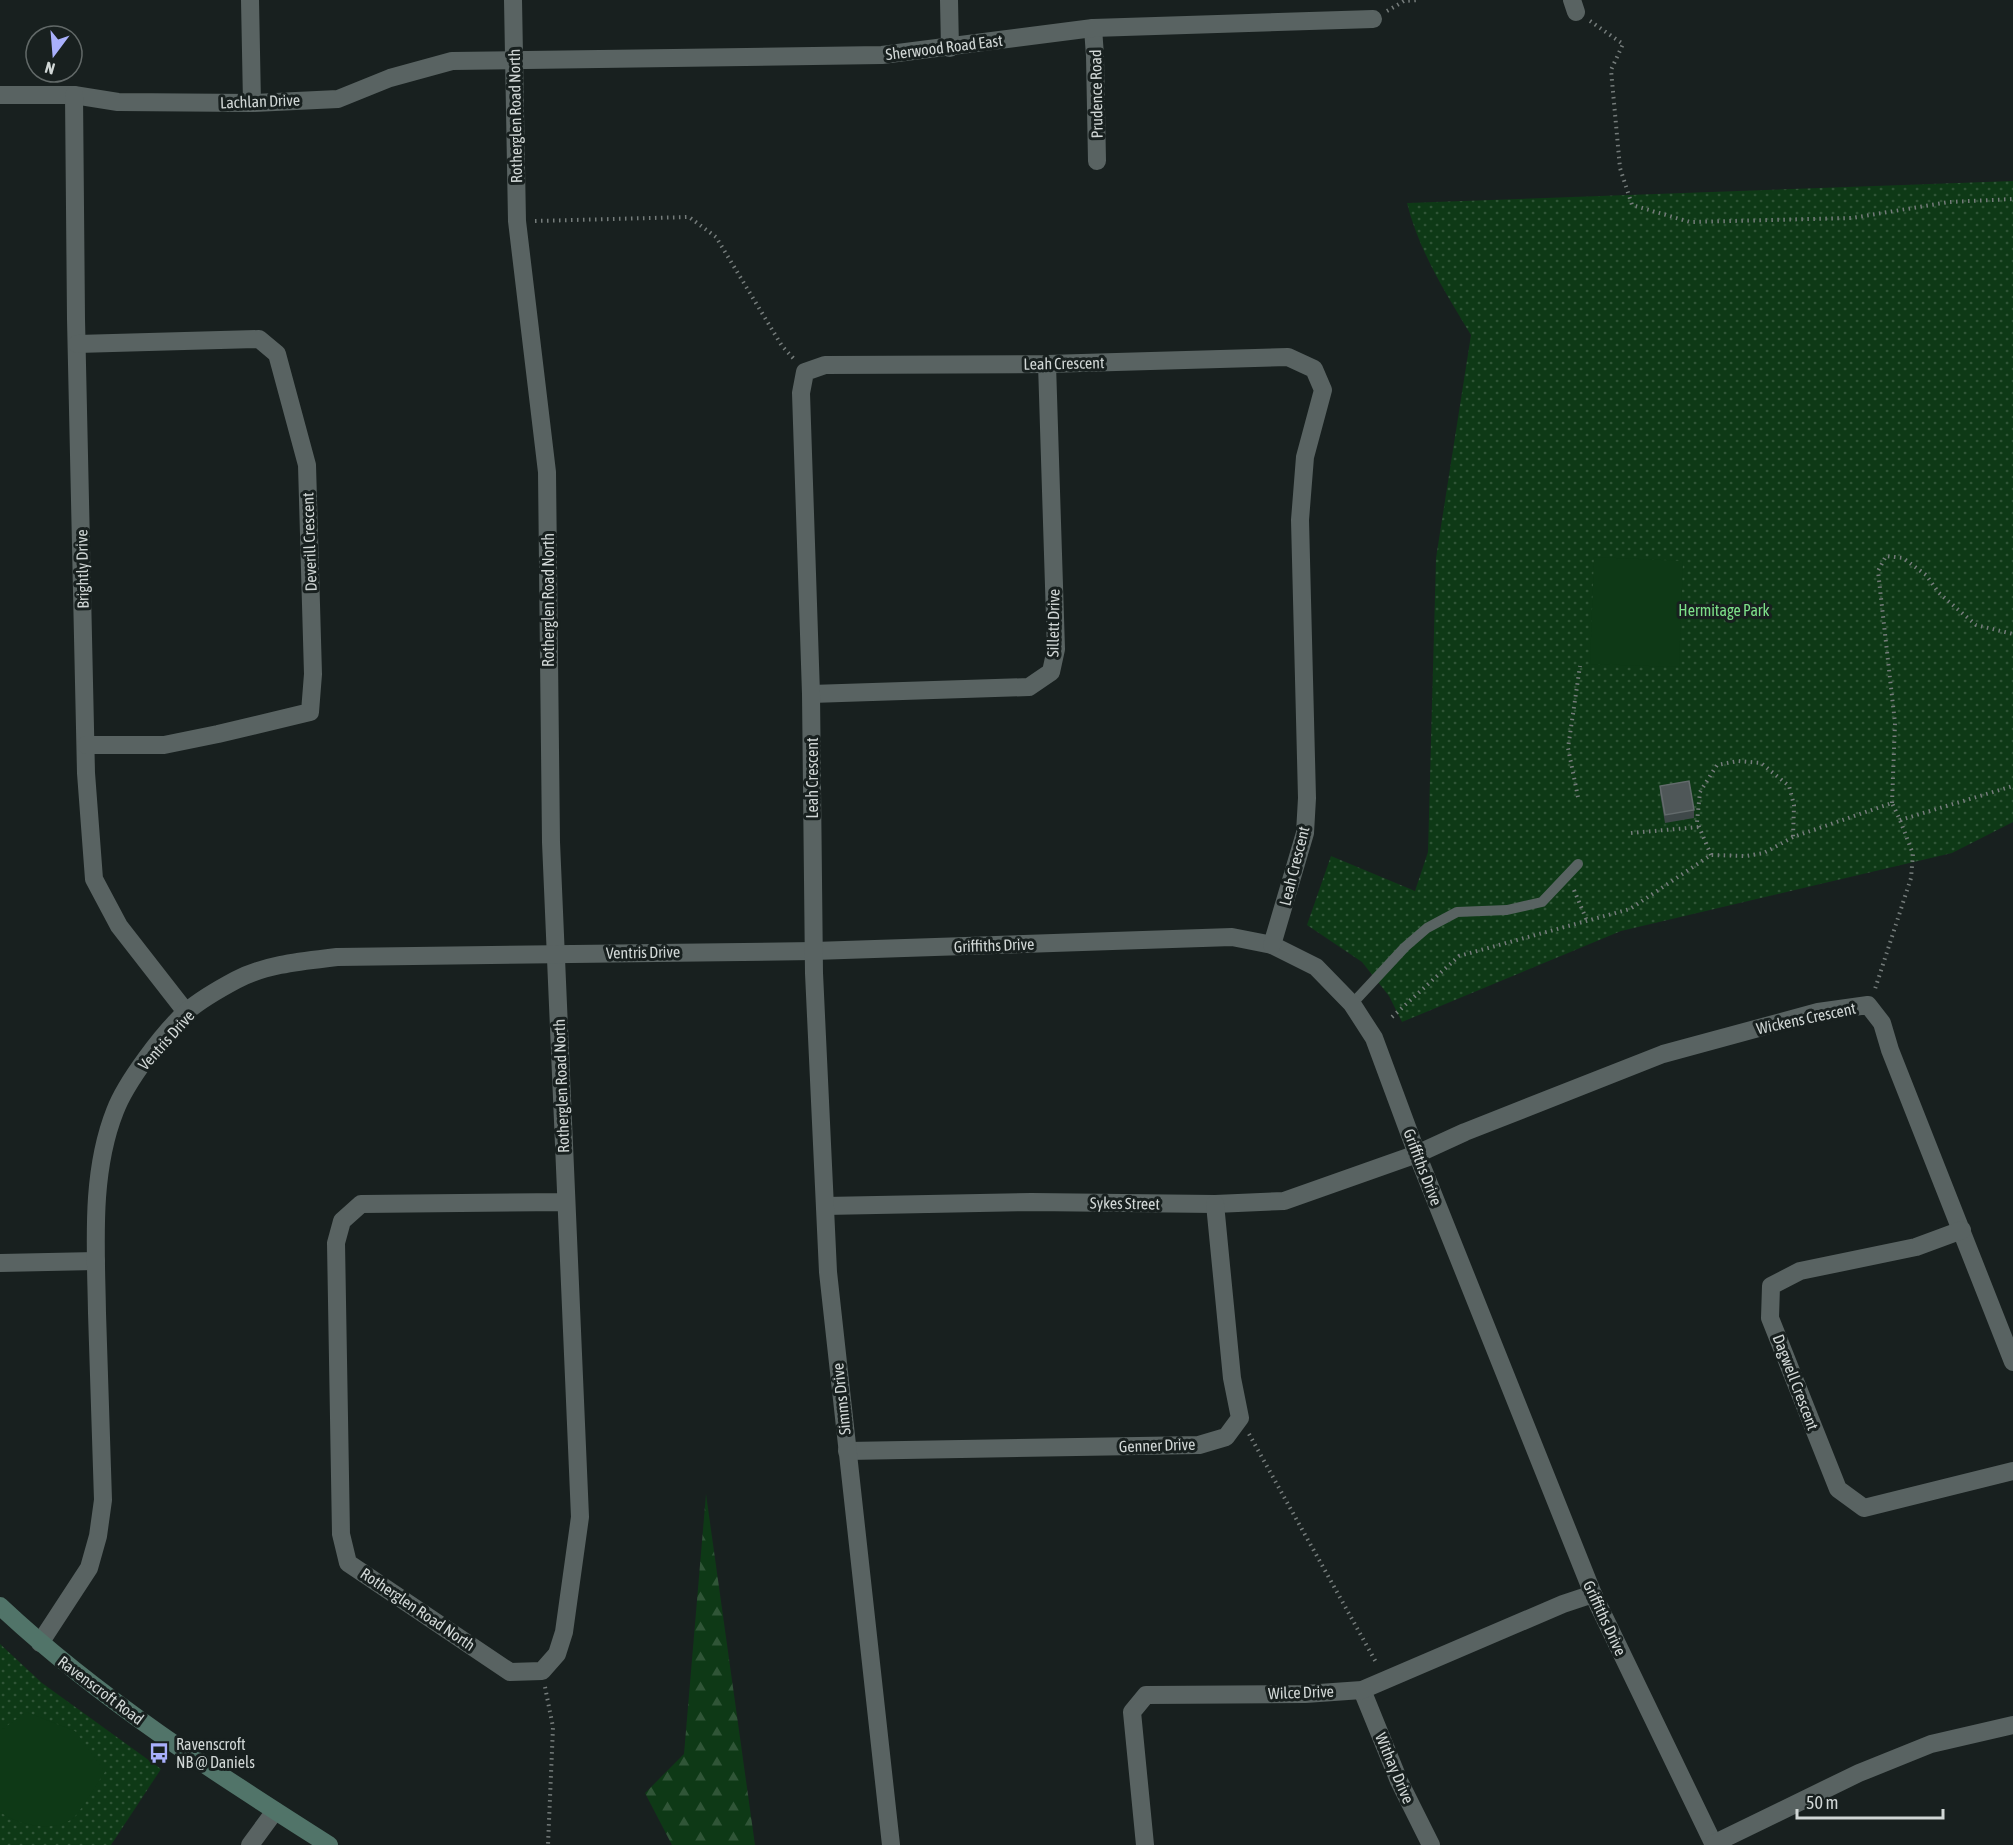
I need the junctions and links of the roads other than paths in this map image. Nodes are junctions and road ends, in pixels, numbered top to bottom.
1 (250, 0) edge
2 (513, 0) edge
3 (949, 0) edge
4 (1373, 19) road end
5 (1093, 28) junction
6 (950, 48) junction
7 (514, 59) junction
8 (0, 95) edge
9 (74, 95) junction
10 (252, 103) junction
11 (1097, 161) dead end
12 (77, 344) junction
13 (1047, 364) junction
14 (811, 694) junction
15 (86, 745) junction
16 (1578, 864) dead end
17 (1272, 945) junction
18 (814, 951) junction
19 (556, 953) junction
20 (1352, 1004) junction
21 (186, 1012) junction
22 (1417, 1154) junction
23 (566, 1202) junction
24 (1215, 1204) junction
25 (825, 1206) junction
26 (1962, 1230) junction
27 (96, 1261) junction
28 (0, 1263) edge
29 (2013, 1362) edge
30 (847, 1451) junction
31 (2013, 1471) edge
32 (1593, 1594) junction
33 (0, 1606) edge
34 (40, 1643) junction
35 (1362, 1690) junction
36 (2013, 1725) edge
37 (275, 1811) junction
38 (1714, 1844) edge
39 (250, 1845) edge
40 (329, 1845) edge
41 (891, 1845) edge
42 (1145, 1845) edge
43 (1431, 1845) edge

1 - 10 street
2 - 7 street, Rotherglen Road North
3 - 6 street
4 - 5 street, Sherwood Road East
5 - 6 street, Sherwood Road East
5 - 11 street, Prudence Road
6 - 7 street, Sherwood Road East
7 - 10 street, Lachlan Drive
7 - 19 street, Rotherglen Road North
8 - 9 street, Lachlan Drive
9 - 10 street, Lachlan Drive
9 - 12 street, Brightly Drive
12 - 15 street, Brightly Drive
12 - 15 street, Deverill Crescent
13 - 14 street, Sillett Drive
13 - 14 street, Leah Crescent
13 - 17 street, Leah Crescent
14 - 18 street, Leah Crescent
15 - 21 street, Brightly Drive
16 - 20 lane
17 - 18 street, Griffiths Drive
17 - 20 street, Griffiths Drive
18 - 19 street, Ventris Drive
18 - 25 street, Simms Drive
19 - 21 street, Ventris Drive
19 - 23 street, Rotherglen Road North
20 - 22 street, Griffiths Drive
21 - 27 street, Ventris Drive
22 - 24 street, Sykes Street
22 - 26 street, Wickens Crescent
22 - 32 street, Griffiths Drive
23 - 23 street, Rotherglen Road North
24 - 25 street, Sykes Street
24 - 30 street, Genner Drive
25 - 30 street, Simms Drive
26 - 29 street, Wickens Crescent
26 - 31 street, Dagwell Crescent
27 - 28 street
27 - 34 street, Ventris Drive
30 - 41 street, Simms Drive
32 - 35 street, Wilce Drive
32 - 38 street, Griffiths Drive
33 - 34 street, Ravenscroft Road
34 - 37 street, Ravenscroft Road
35 - 42 street, Wilce Drive
35 - 43 street, Withay Drive
36 - 38 street
37 - 39 street
37 - 40 street, Ravenscroft Road

